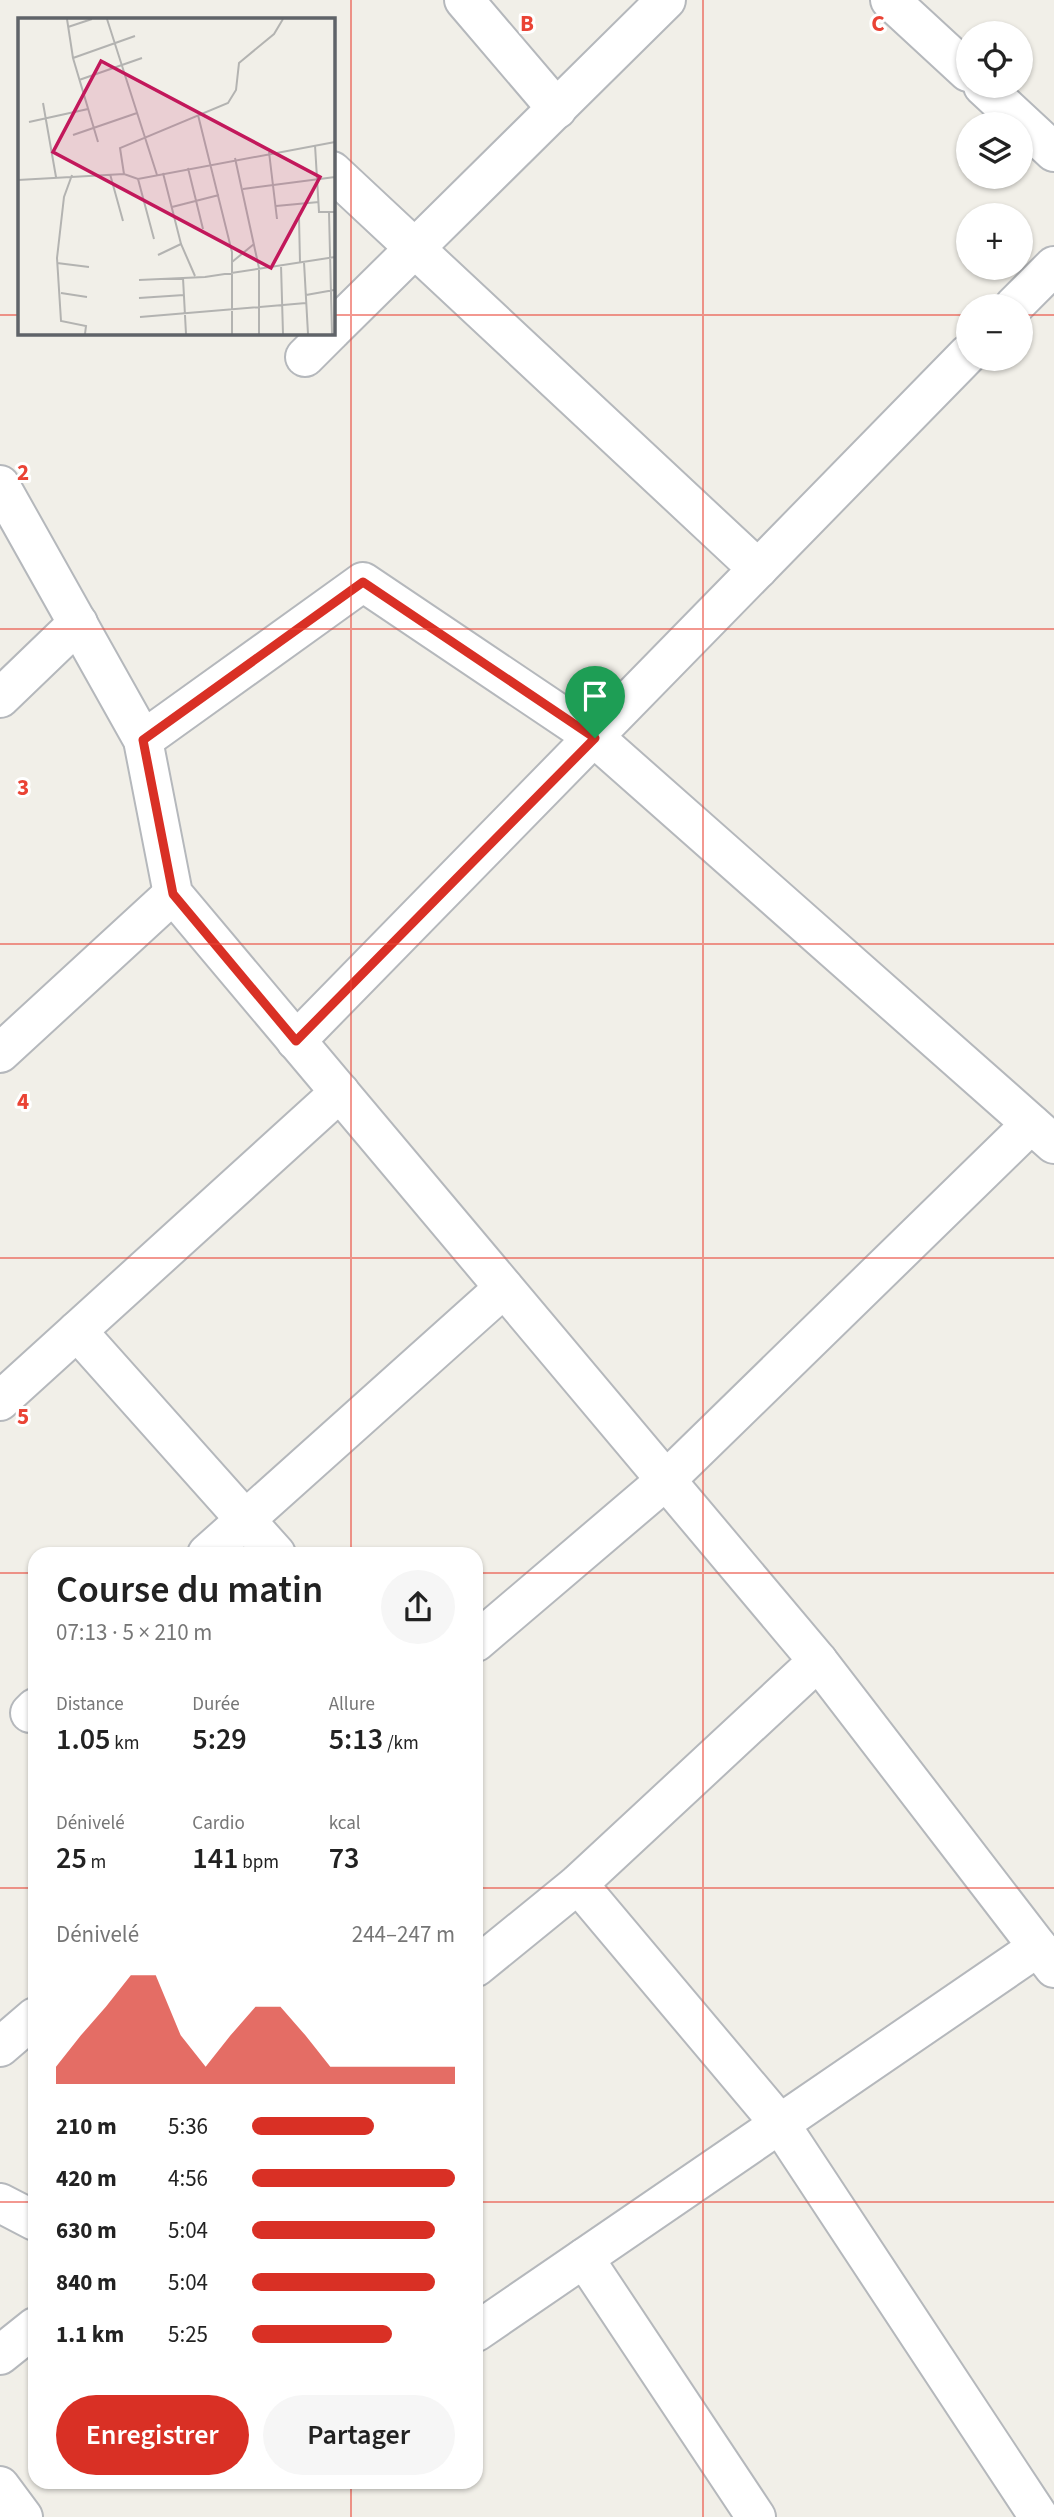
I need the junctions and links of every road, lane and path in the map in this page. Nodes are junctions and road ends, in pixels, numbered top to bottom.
1 (464, 0) edge
2 (666, 0) edge
3 (890, 0) edge
4 (956, 61) edge
5 (996, 98) edge
6 (557, 108) junction
7 (1054, 152) edge
8 (334, 173) edge
9 (415, 248) junction
10 (1054, 265) edge
11 (1026, 294) edge
12 (334, 329) edge
13 (956, 366) edge
14 (0, 485) edge
15 (758, 569) junction
16 (78, 624) junction
17 (0, 698) edge
18 (595, 738) junction
19 (143, 740) junction
20 (173, 894) junction
21 (296, 1041) junction
22 (0, 1052) edge
23 (340, 1093) junction
24 (1043, 1134) edge
25 (504, 1289) junction
26 (77, 1331) junction
27 (0, 1401) edge
28 (665, 1481) junction
29 (245, 1520) junction
30 (214, 1547) edge
31 (270, 1547) edge
32 (483, 1636) edge
33 (818, 1661) junction
34 (578, 1884) junction
35 (1046, 1957) edge
36 (483, 1961) edge
37 (28, 2023) edge
38 (0, 2047) edge
39 (780, 2124) junction
40 (0, 2203) edge
41 (28, 2217) edge
42 (584, 2258) junction
43 (483, 2327) edge
44 (28, 2333) edge
45 (0, 2356) edge
46 (0, 2486) edge
47 (1037, 2510) edge
48 (23, 2517) edge
49 (756, 2517) edge

1 - 6 street
2 - 6 street
3 - 4 street
5 - 7 street
6 - 9 street
8 - 9 street
9 - 12 street
9 - 15 street
10 - 11 street
13 - 15 street
14 - 16 street
15 - 18 street
16 - 17 street
16 - 19 street
18 - 19 street
18 - 21 street
18 - 24 street
19 - 20 street
20 - 21 street
20 - 22 street
21 - 23 street
23 - 25 street
23 - 26 street
24 - 28 street
25 - 28 street
25 - 29 street
26 - 27 street
26 - 29 street
28 - 32 street
28 - 33 street
29 - 30 street
29 - 31 street
33 - 34 street
33 - 35 street
34 - 36 street
34 - 39 street
35 - 39 street
37 - 38 street
39 - 42 street
39 - 47 street
40 - 41 street
42 - 43 street
42 - 49 street
44 - 45 street
46 - 48 street

